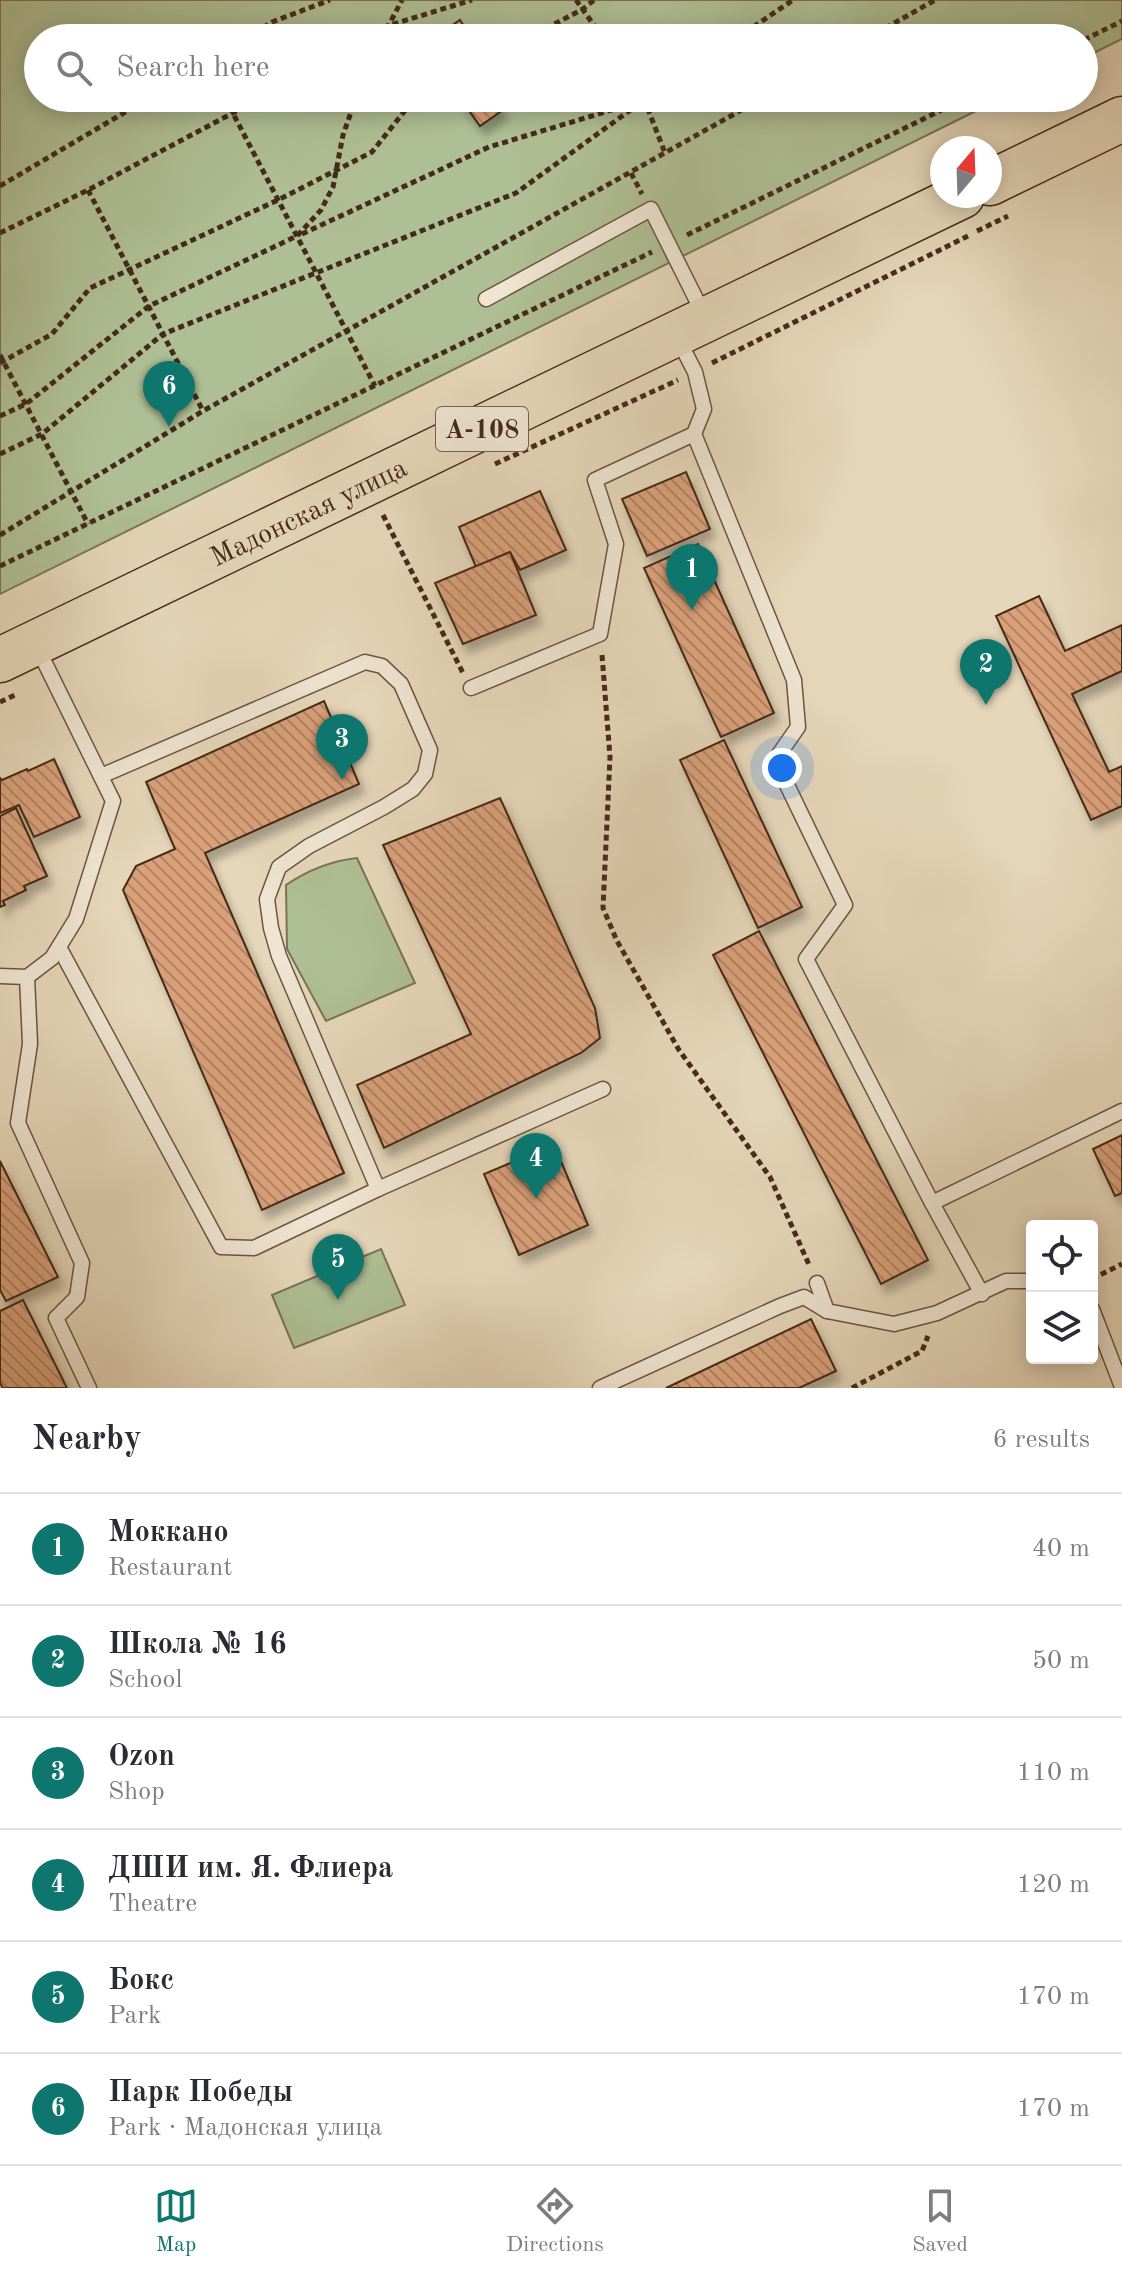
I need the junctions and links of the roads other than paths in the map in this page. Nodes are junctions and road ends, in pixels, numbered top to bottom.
1 (1122, 119) edge
2 (1002, 177) edge
3 (937, 208) edge
4 (486, 299) dead end
5 (690, 326) junction
6 (694, 434) junction
7 (17, 651) edge
8 (471, 688) road end
9 (101, 776) junction
10 (59, 947) junction
11 (0, 976) edge
12 (27, 977) junction
13 (603, 1089) dead end
14 (1122, 1111) edge
15 (378, 1189) junction
16 (932, 1203) junction
17 (1026, 1281) edge
18 (817, 1283) road end
19 (982, 1294) junction
20 (827, 1311) junction
21 (1098, 1325) edge
22 (1122, 1387) edge
23 (89, 1388) edge
24 (600, 1388) edge

1 - 2 highway
3 - 5 highway, Мадонская улица / А-108
4 - 5 lane
5 - 6 lane
5 - 7 highway, Мадонская улица / А-108
6 - 8 lane
6 - 16 lane
7 - 9 lane
9 - 10 lane
9 - 15 lane
10 - 12 lane
10 - 15 lane
11 - 12 lane
12 - 23 lane
13 - 15 lane
14 - 16 lane
16 - 19 lane
17 - 19 lane
18 - 20 lane
19 - 20 lane
20 - 24 lane
21 - 22 lane

